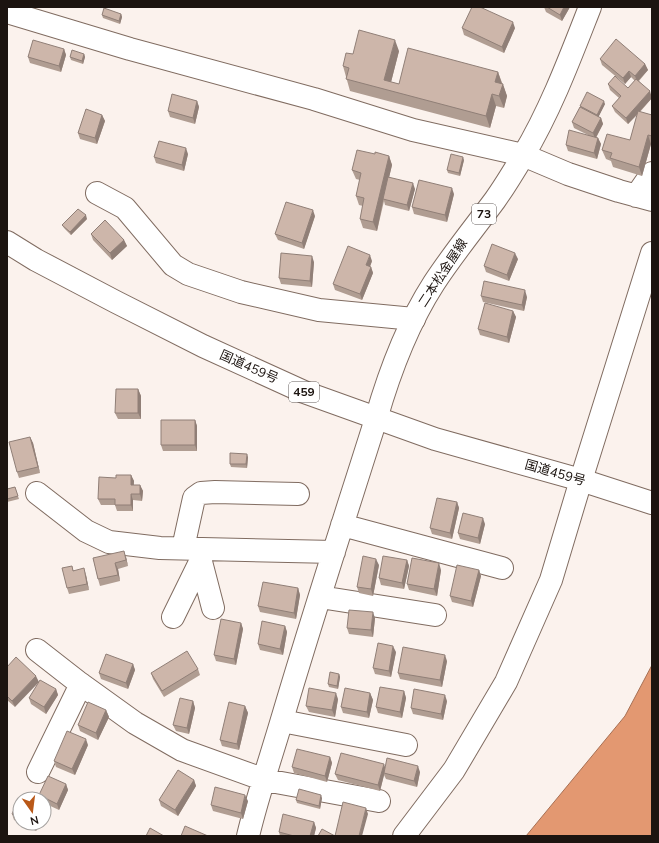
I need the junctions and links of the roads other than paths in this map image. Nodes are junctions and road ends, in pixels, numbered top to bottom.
1 (590, 7) edge
2 (12, 10) edge
3 (523, 155) junction
4 (652, 173) edge
5 (96, 193) dead end
6 (644, 198) edge
7 (7, 242) edge
8 (652, 253) edge
9 (414, 319) junction
10 (376, 419) junction
11 (581, 480) junction
12 (36, 493) dead end
13 (298, 494) dead end
14 (652, 503) edge
15 (342, 525) junction
16 (194, 552) junction
17 (334, 552) junction
18 (502, 568) dead end
19 (320, 597) junction
20 (213, 608) dead end
21 (435, 615) dead end
22 (173, 618) dead end
23 (37, 650) dead end
24 (81, 684) junction
25 (282, 721) junction
26 (406, 745) dead end
27 (38, 772) dead end
28 (264, 780) junction
29 (379, 801) dead end
30 (248, 836) edge
31 (404, 836) edge

1 - 3 main road, 二本松金屋線 / 73
2 - 3 main road
3 - 6 main road
3 - 9 main road, 二本松金屋線 / 73
4 - 6 main road
5 - 9 main road
7 - 10 main road, 国道459号 / 459
8 - 11 main road
9 - 10 main road, 二本松金屋線 / 73
10 - 11 main road, 国道459号 / 459
10 - 15 main road, 二本松金屋線
11 - 14 main road, 国道459号 / 459
11 - 31 main road
12 - 16 main road
13 - 16 main road
15 - 17 main road, 二本松金屋線
15 - 18 main road
16 - 17 main road
16 - 20 main road
16 - 22 main road
17 - 19 main road, 二本松金屋線
19 - 21 main road
19 - 25 main road, 二本松金屋線
23 - 24 main road
24 - 27 main road
24 - 28 main road
25 - 26 main road
25 - 28 main road, 二本松金屋線
28 - 29 main road
28 - 30 main road, 二本松金屋線

